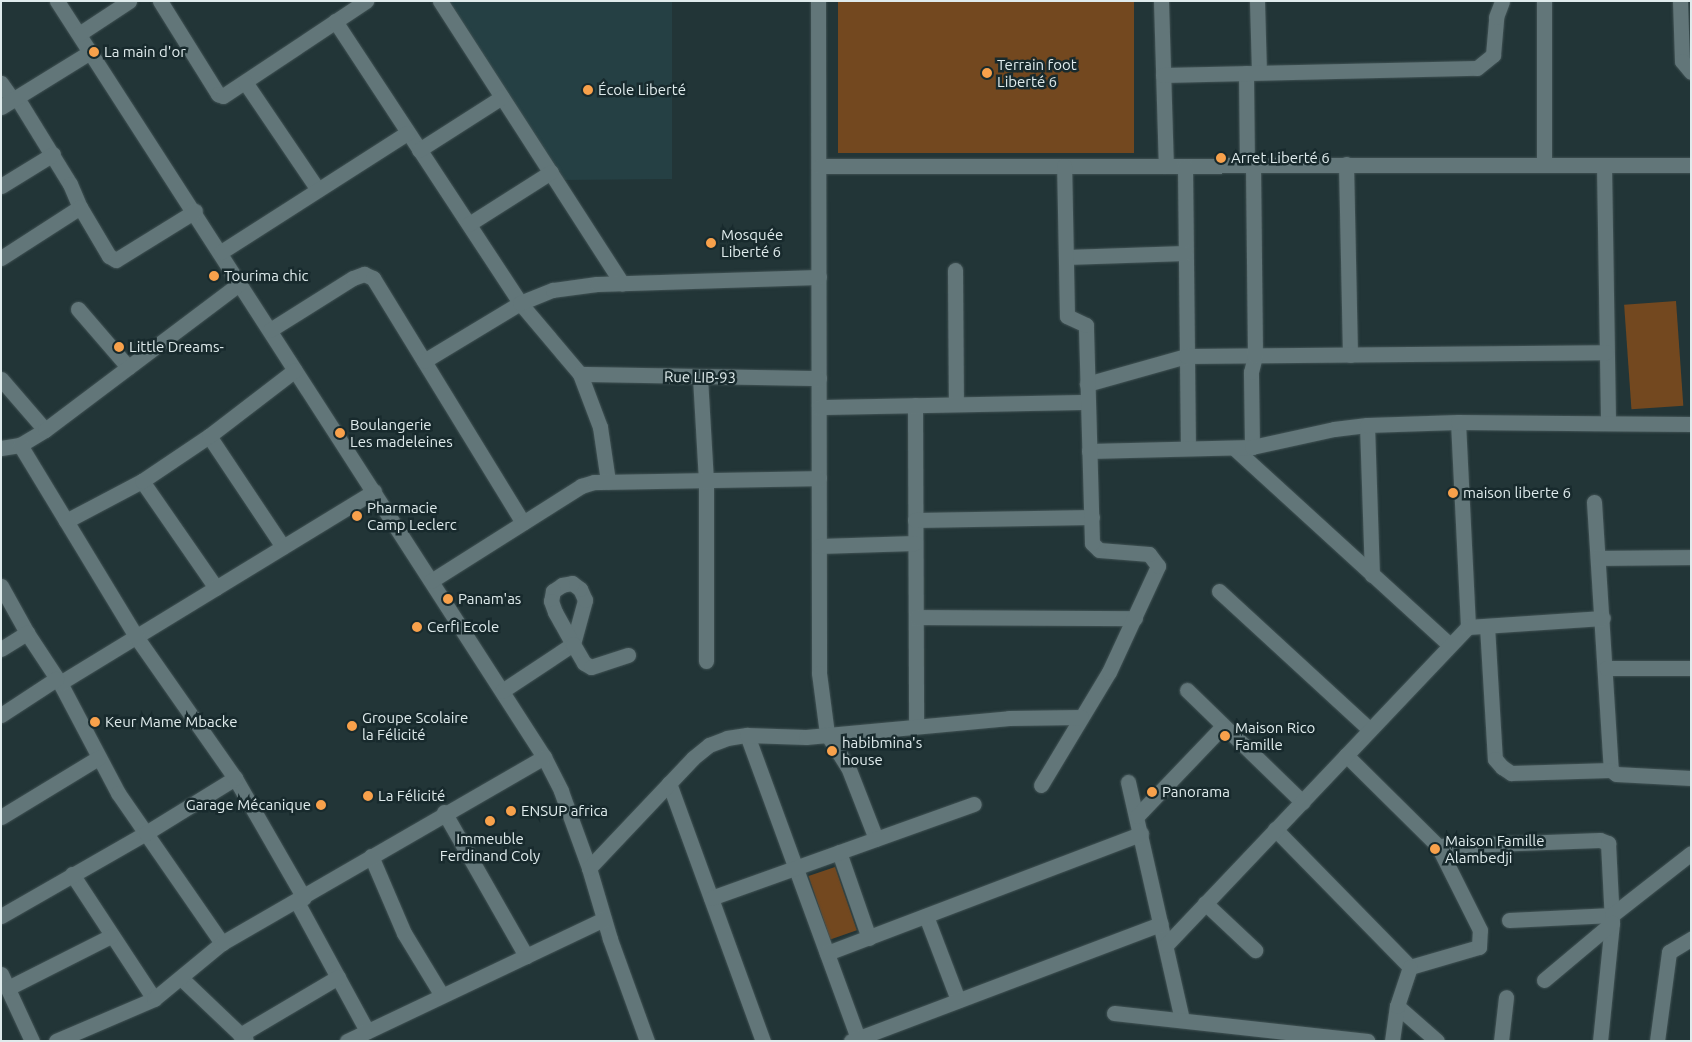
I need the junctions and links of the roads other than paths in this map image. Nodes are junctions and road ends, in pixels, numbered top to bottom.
1 (57, 1) edge
2 (129, 1) edge
3 (160, 1) edge
4 (366, 1) edge
5 (440, 1) edge
6 (818, 1) edge
7 (1161, 1) edge
8 (1257, 1) edge
9 (1502, 1) edge
10 (1544, 1) edge
11 (1680, 1) edge
12 (335, 21) junction
13 (79, 34) junction
14 (90, 52) junction
15 (1252, 72) junction
16 (1691, 72) edge
17 (1163, 75) junction
18 (245, 82) junction
19 (1, 83) edge
20 (502, 97) junction
21 (10, 102) edge
22 (407, 133) junction
23 (419, 150) junction
24 (53, 154) junction
25 (1346, 164) junction
26 (1544, 164) junction
27 (1250, 165) junction
28 (1604, 165) junction
29 (1691, 165) edge
30 (820, 166) junction
31 (1064, 166) junction
32 (1166, 166) junction
33 (1185, 166) junction
34 (551, 172) junction
35 (1, 186) edge
36 (318, 190) junction
37 (80, 207) junction
38 (194, 211) junction
39 (468, 224) junction
40 (221, 252) junction
41 (1185, 254) junction
42 (1066, 257) junction
43 (1, 258) edge
44 (955, 270) dead end
45 (819, 277) junction
46 (240, 283) junction
47 (622, 283) junction
48 (520, 303) junction
49 (78, 309) dead end
50 (270, 330) junction
51 (1606, 352) junction
52 (1350, 355) junction
53 (1186, 356) junction
54 (1255, 356) junction
55 (424, 361) junction
56 (128, 368) junction
57 (295, 370) junction
58 (580, 374) junction
59 (700, 377) junction
60 (819, 378) junction
61 (1, 379) edge
62 (1087, 384) junction
63 (1087, 402) junction
64 (956, 404) junction
65 (914, 405) junction
66 (819, 406) junction
67 (1458, 422) junction
68 (1608, 423) junction
69 (1691, 424) edge
70 (1367, 425) junction
71 (45, 430) junction
72 (209, 436) junction
73 (20, 445) junction
74 (1188, 447) junction
75 (1252, 447) junction
76 (1, 448) edge
77 (1234, 448) junction
78 (1089, 451) junction
79 (819, 478) junction
80 (706, 480) junction
81 (142, 481) junction
82 (608, 481) junction
83 (374, 492) junction
84 (1594, 502) dead end
85 (1092, 517) junction
86 (915, 520) junction
87 (66, 521) junction
88 (523, 522) junction
89 (915, 543) junction
90 (819, 546) junction
91 (283, 547) junction
92 (1691, 557) edge
93 (1598, 558) junction
94 (1372, 575) junction
95 (431, 582) junction
96 (1, 586) edge
97 (216, 588) junction
98 (1219, 591) dead end
99 (916, 617) junction
100 (1135, 618) junction
101 (1603, 618) junction
102 (1487, 626) junction
103 (1468, 627) junction
104 (26, 633) junction
105 (137, 638) junction
106 (1450, 645) junction
107 (1, 649) edge
108 (628, 655) dead end
109 (706, 661) dead end
110 (1606, 668) junction
111 (1691, 668) edge
112 (58, 681) junction
113 (1187, 690) dead end
114 (502, 691) junction
115 (1, 715) edge
116 (1081, 717) junction
117 (916, 726) junction
118 (1223, 726) junction
119 (1370, 730) junction
120 (827, 734) junction
121 (747, 735) junction
122 (1346, 755) junction
123 (544, 757) junction
124 (98, 758) junction
125 (1611, 770) junction
126 (234, 778) junction
127 (1691, 778) edge
128 (1128, 782) dead end
129 (669, 783) junction
130 (1041, 785) dead end
131 (1302, 802) junction
132 (974, 804) dead end
133 (444, 812) junction
134 (1137, 816) junction
135 (1, 817) edge
136 (1275, 829) junction
137 (146, 834) junction
138 (1141, 834) junction
139 (876, 839) junction
140 (1438, 846) junction
141 (839, 852) junction
142 (1691, 853) edge
143 (371, 856) junction
144 (589, 868) junction
145 (796, 868) junction
146 (72, 874) junction
147 (711, 898) junction
148 (300, 900) junction
149 (1205, 903) junction
150 (1, 916) edge
151 (926, 916) junction
152 (604, 919) junction
153 (1612, 919) junction
154 (1509, 920) dead end
155 (1161, 924) junction
156 (111, 936) junction
157 (869, 938) junction
158 (1691, 939) edge
159 (222, 943) junction
160 (1166, 944) junction
161 (1255, 950) dead end
162 (827, 954) junction
163 (526, 956) junction
164 (1410, 967) junction
165 (338, 977) junction
166 (182, 979) junction
167 (1544, 980) dead end
168 (5, 981) edge
169 (441, 994) junction
170 (1506, 997) dead end
171 (154, 999) junction
172 (958, 1000) junction
173 (1398, 1006) junction
174 (1114, 1014) dead end
175 (1182, 1019) junction
176 (368, 1030) junction
177 (243, 1038) edge
178 (856, 1040) edge
179 (32, 1041) edge
180 (56, 1041) edge
181 (347, 1041) edge
182 (647, 1041) edge
183 (764, 1041) edge
184 (1367, 1041) edge
185 (1392, 1041) edge
186 (1437, 1041) edge
187 (1501, 1041) edge
188 (1600, 1041) edge
189 (1657, 1041) edge

1 - 13 street
2 - 13 street
3 - 18 street
4 - 12 street
5 - 20 street
6 - 30 street
7 - 17 street
8 - 15 street
9 - 15 street
10 - 26 street
11 - 16 street
12 - 18 street
12 - 22 street
13 - 14 street
14 - 21 street
14 - 38 street
15 - 17 street
15 - 27 street
17 - 32 street
18 - 36 street
19 - 21 street
20 - 23 street
20 - 34 street
21 - 24 street
22 - 23 street
22 - 36 street
23 - 39 street
24 - 35 street
24 - 37 street
25 - 26 street
25 - 27 street
25 - 52 street
26 - 28 street
27 - 33 street
27 - 54 street
28 - 29 street
28 - 51 street
30 - 31 street
30 - 45 street
31 - 32 street
31 - 42 street
32 - 33 street
33 - 41 street
34 - 39 street
34 - 47 street
36 - 40 street
37 - 38 street
37 - 43 street
38 - 40 street
39 - 48 street
40 - 46 street
41 - 42 street
41 - 53 street
42 - 62 street
44 - 64 street
45 - 47 street
45 - 60 street
46 - 50 street
46 - 56 street
47 - 48 street
48 - 55 street
48 - 58 street
49 - 56 street
50 - 55 street
50 - 57 street
51 - 52 street
51 - 68 street
52 - 54 street
53 - 54 street
53 - 62 street
53 - 74 street
54 - 75 street
55 - 88 street
56 - 71 street
57 - 72 street
57 - 83 street
58 - 59 street, Rue LIB-93
58 - 82 street
59 - 60 street, Rue LIB-93
59 - 80 street
60 - 66 street
61 - 71 street
62 - 63 street
63 - 64 street
63 - 78 street
64 - 65 street
65 - 66 street
65 - 86 street
66 - 79 street
67 - 68 street
67 - 70 street
67 - 103 street
68 - 69 street
70 - 75 street
70 - 94 street
71 - 73 street
72 - 81 street
72 - 91 street
73 - 76 street
73 - 87 street
74 - 77 street
74 - 78 street
75 - 77 street
77 - 94 street
78 - 85 street
79 - 80 street
79 - 90 street
80 - 82 street
80 - 109 street
81 - 87 street
81 - 97 street
82 - 88 street
83 - 91 street
83 - 95 street
84 - 93 street
85 - 86 street
85 - 100 street
86 - 89 street
87 - 105 street
88 - 95 street
89 - 90 street
89 - 99 street
90 - 120 street
91 - 97 street
92 - 93 street
93 - 101 street
94 - 106 street
95 - 114 street
96 - 104 street
97 - 105 street
98 - 119 street
99 - 100 street
99 - 117 street
100 - 116 street
101 - 102 street
101 - 110 street
102 - 103 street
102 - 125 street
103 - 106 street
104 - 107 street
104 - 112 street
105 - 112 street
105 - 126 street
106 - 119 street
108 - 114 street
110 - 111 street
110 - 125 street
112 - 115 street
112 - 124 street
113 - 118 street
114 - 123 street
116 - 117 street
116 - 130 street
117 - 120 street
118 - 131 street
118 - 134 street
119 - 122 street
120 - 121 street
120 - 139 street
121 - 129 street
121 - 145 street
122 - 131 street
122 - 140 street
123 - 133 street
123 - 144 street
124 - 135 street
124 - 137 street
125 - 127 street
126 - 137 street
126 - 148 street
128 - 134 street
129 - 144 street
129 - 147 street
131 - 136 street
132 - 139 street
133 - 143 street
133 - 163 street
134 - 138 street
136 - 149 street
136 - 164 street
137 - 146 street
137 - 159 street
138 - 151 street
138 - 155 street
139 - 141 street
140 - 153 street
140 - 164 street
141 - 145 street
141 - 157 street
142 - 153 street
143 - 148 street
143 - 169 street
144 - 152 street
145 - 147 street
145 - 162 street
146 - 150 street
146 - 156 street
147 - 183 street
148 - 159 street
148 - 165 street
149 - 160 street
149 - 161 street
151 - 157 street
151 - 172 street
152 - 163 street
152 - 182 street
153 - 154 street
153 - 167 street
153 - 188 street
155 - 160 street
155 - 172 street
156 - 168 street
156 - 171 street
157 - 162 street
158 - 189 street
159 - 166 street
160 - 175 street
162 - 178 street
163 - 169 street
164 - 173 street
165 - 176 street
165 - 177 street
166 - 171 street
166 - 177 street
168 - 179 street
169 - 176 street
170 - 187 street
171 - 180 street
172 - 178 street
173 - 185 street
173 - 186 street
174 - 175 street
175 - 184 street
176 - 181 street

